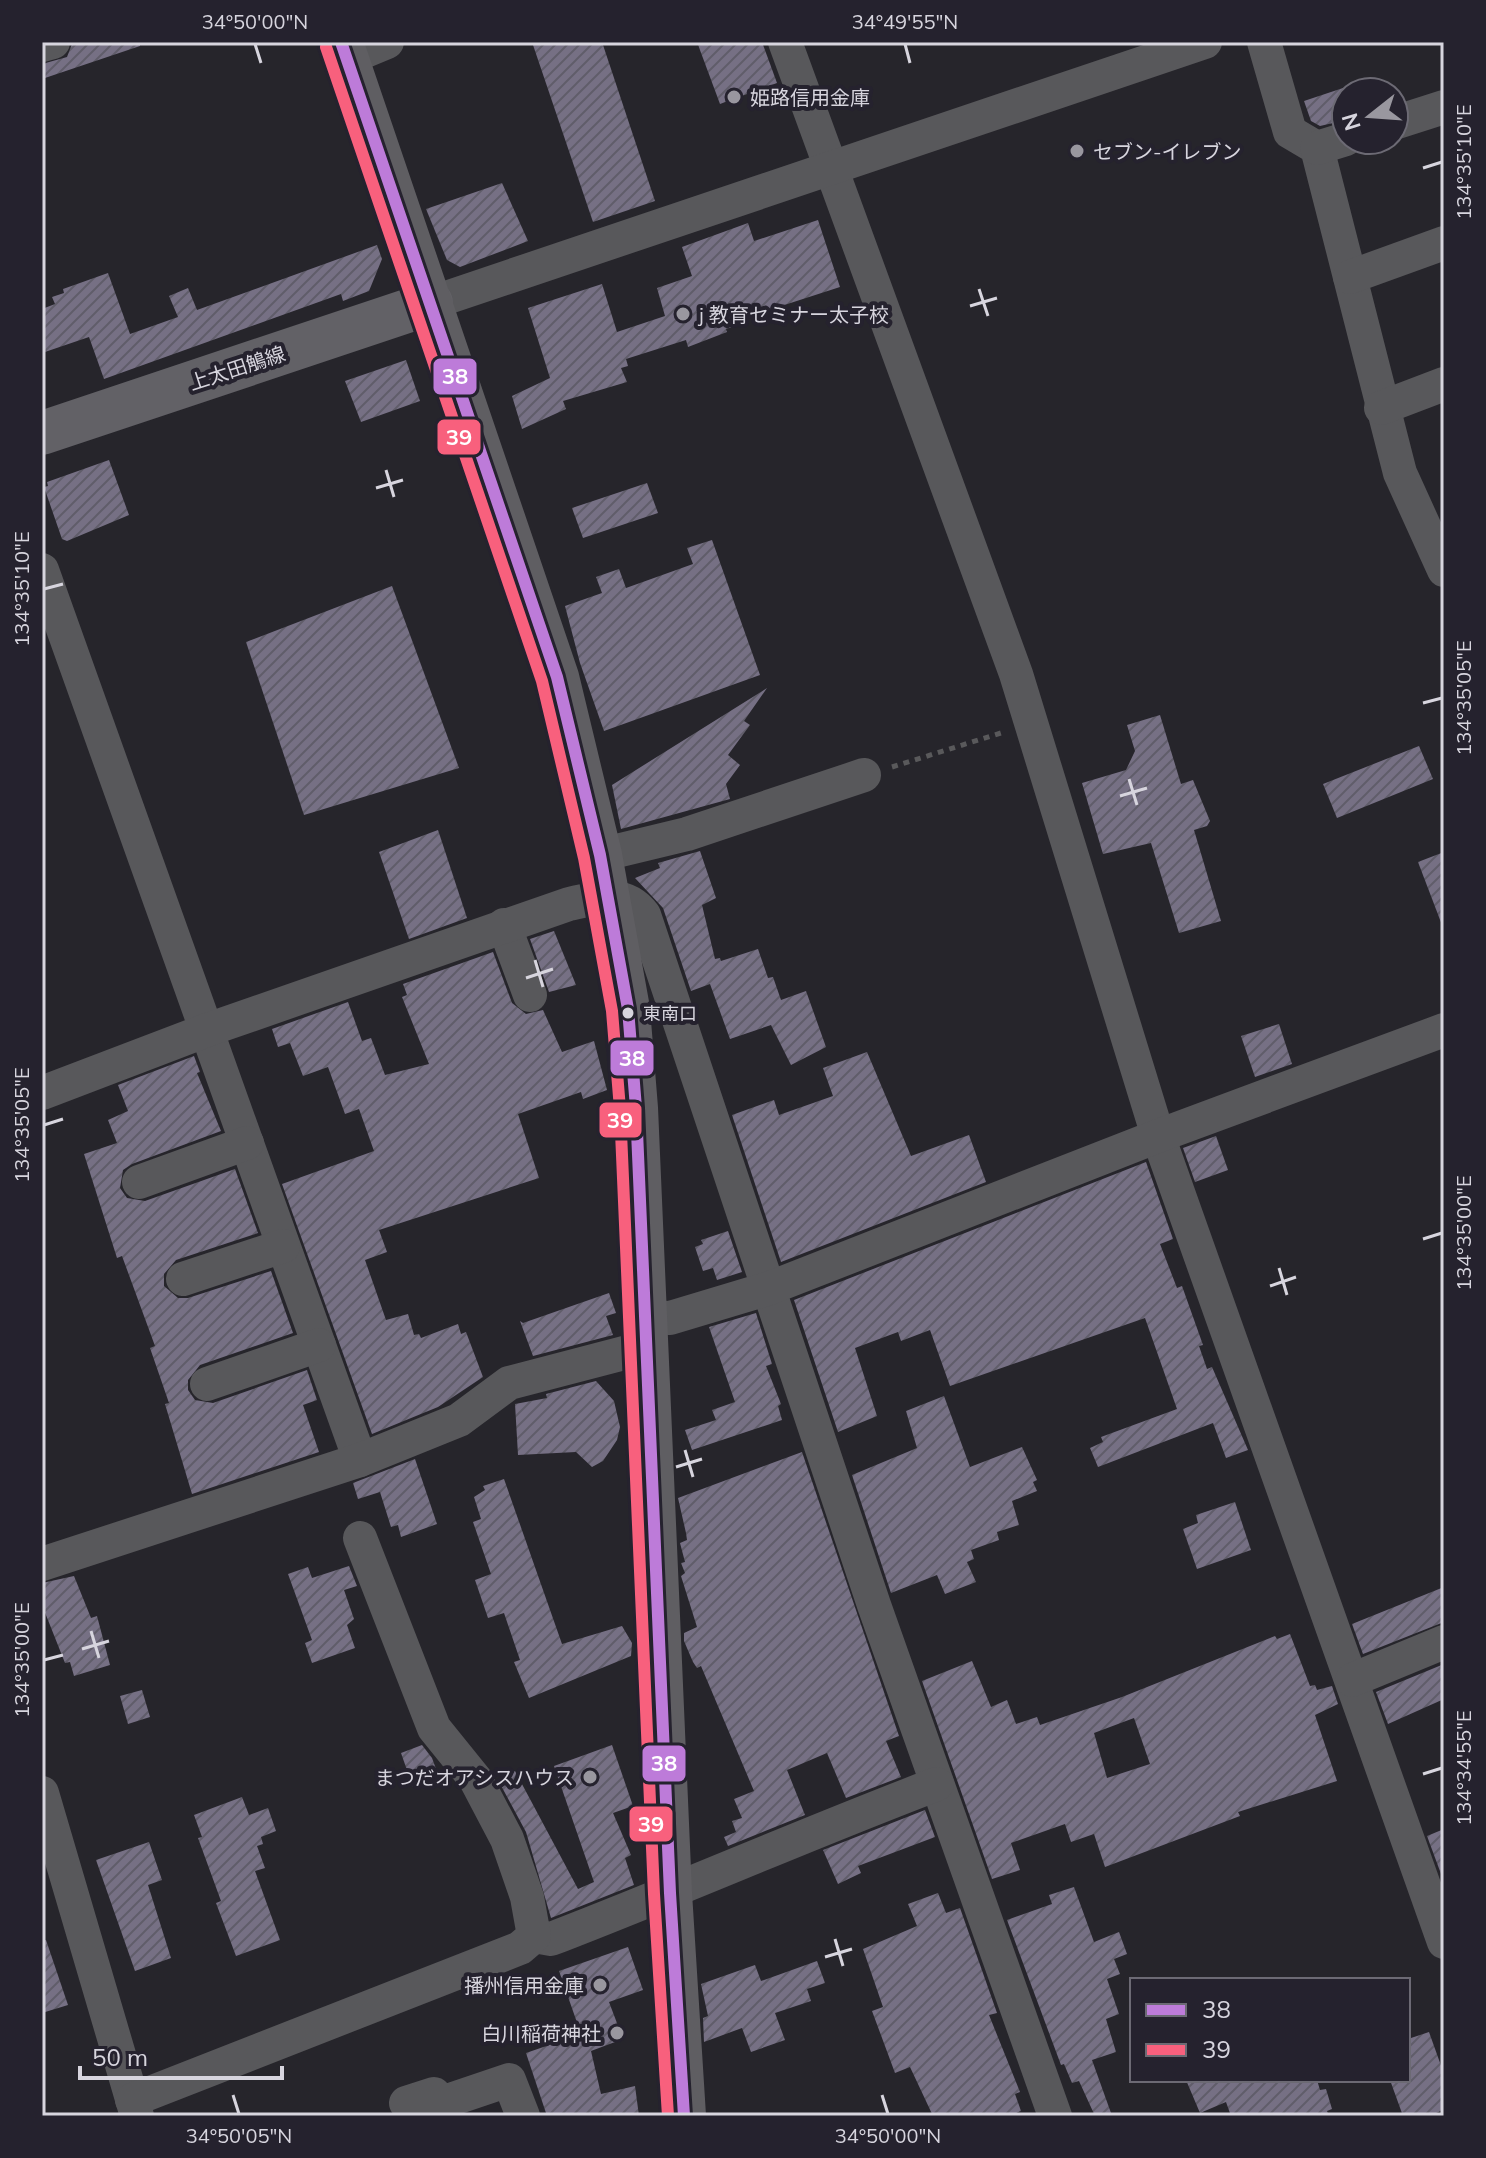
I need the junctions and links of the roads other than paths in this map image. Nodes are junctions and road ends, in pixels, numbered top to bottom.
1 (53, 42) edge
2 (387, 42) edge
3 (785, 42) edge
4 (1205, 42) edge
5 (1264, 42) edge
6 (42, 45) edge
7 (344, 50) edge
8 (1444, 107) edge
9 (1410, 118) edge
10 (1330, 142) edge
11 (1334, 156) edge
12 (833, 166) junction
13 (1444, 243) edge
14 (1350, 277) junction
15 (431, 303) junction
16 (1444, 384) edge
17 (1381, 408) junction
18 (42, 433) edge
19 (42, 570) edge
20 (1444, 570) edge
21 (864, 775) road end
22 (604, 875) junction
23 (504, 925) junction
24 (530, 995) dead end
25 (207, 1030) junction
26 (1444, 1030) edge
27 (42, 1093) edge
28 (1158, 1136) junction
29 (247, 1143) junction
30 (139, 1182) dead end
31 (283, 1246) junction
32 (183, 1279) dead end
33 (770, 1288) junction
34 (646, 1332) junction
35 (319, 1345) junction
36 (207, 1384) dead end
37 (360, 1460) junction
38 (360, 1538) dead end
39 (42, 1564) edge
40 (1444, 1642) edge
41 (1352, 1680) junction
42 (937, 1784) junction
43 (42, 1793) edge
44 (670, 1893) junction
45 (534, 1936) junction
46 (1444, 1942) edge
47 (406, 2103) dead end
48 (134, 2108) edge
49 (523, 2116) edge
50 (684, 2116) edge
51 (1055, 2116) edge

1 - 6 street
2 - 7 street
3 - 12 street
4 - 12 street
5 - 10 street
7 - 15 highway
8 - 9 street
11 - 14 street
12 - 15 street
12 - 28 street
13 - 14 street
14 - 17 street
15 - 18 main road, 上太田鵤線
15 - 22 highway
16 - 17 street
17 - 20 street
19 - 25 street
21 - 22 street
22 - 23 street
22 - 33 street
22 - 34 highway
23 - 24 street
23 - 25 street
25 - 27 street
25 - 29 street
26 - 28 street
28 - 33 street
28 - 41 street
29 - 30 street
29 - 31 street
31 - 32 street
31 - 35 street
33 - 34 street
33 - 42 street
34 - 37 street
34 - 44 highway
35 - 36 street
35 - 37 street
37 - 39 street
38 - 45 street
40 - 41 street
41 - 46 street
42 - 44 street
42 - 51 street
43 - 48 street
44 - 45 street
44 - 50 highway
45 - 48 street
47 - 49 street

